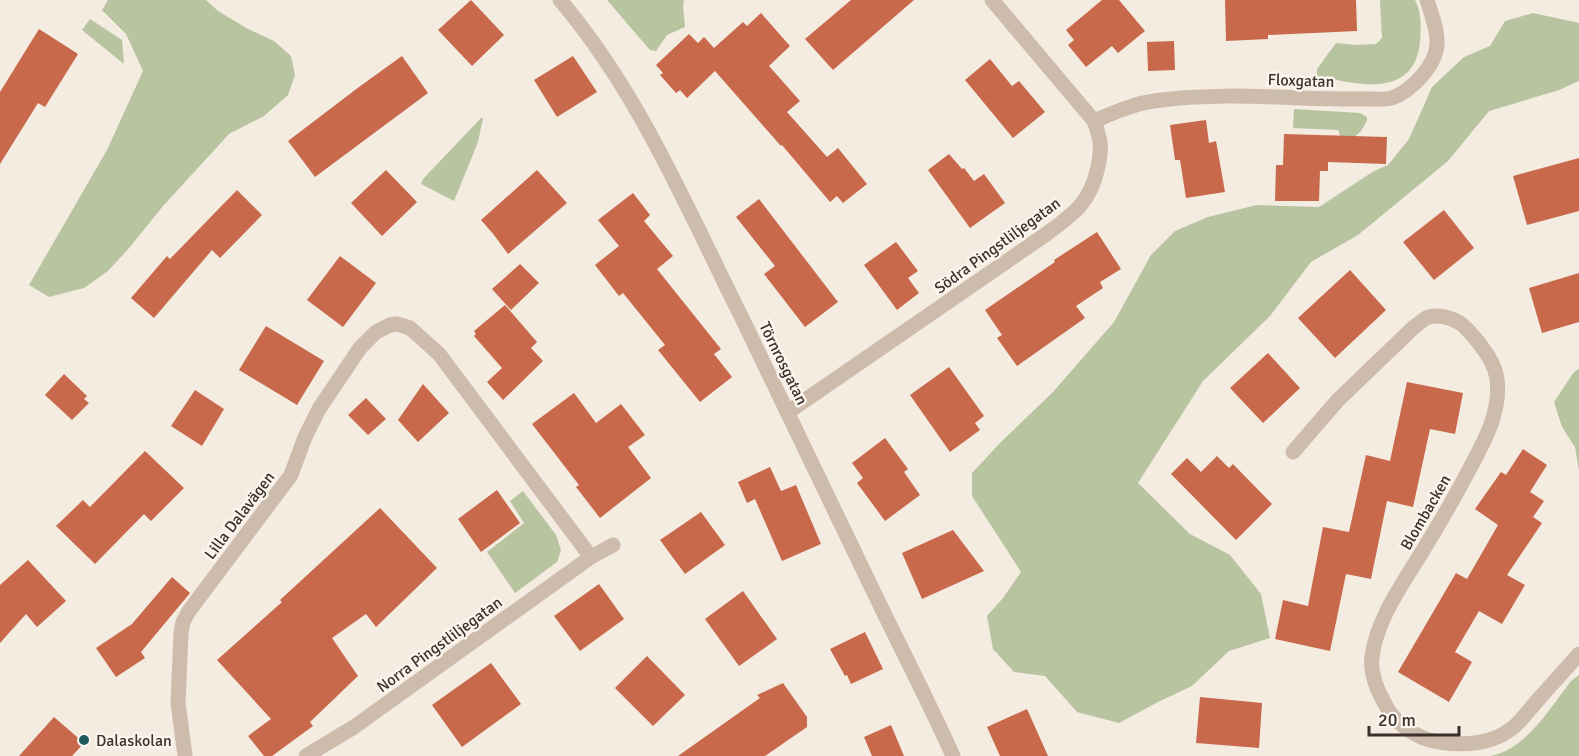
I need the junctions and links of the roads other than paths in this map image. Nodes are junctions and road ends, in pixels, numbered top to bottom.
1 (560, 0) edge
2 (992, 0) edge
3 (1427, 0) edge
4 (1094, 121) junction
5 (788, 411) junction
6 (1293, 452) dead end
7 (614, 544) dead end
8 (591, 556) junction
9 (1579, 654) edge
10 (185, 756) edge
11 (306, 756) edge
12 (953, 756) edge

1 - 5 street, Törnrosgatan
2 - 4 street, Södra Pingstliljegatan
3 - 4 street, Floxgatan
4 - 5 street, Södra Pingstliljegatan
5 - 12 street, Törnrosgatan
6 - 9 street, Blombacken
7 - 8 street, Norra Pingstliljegatan
8 - 10 street, Lilla Dalavägen
8 - 11 street, Norra Pingstliljegatan

